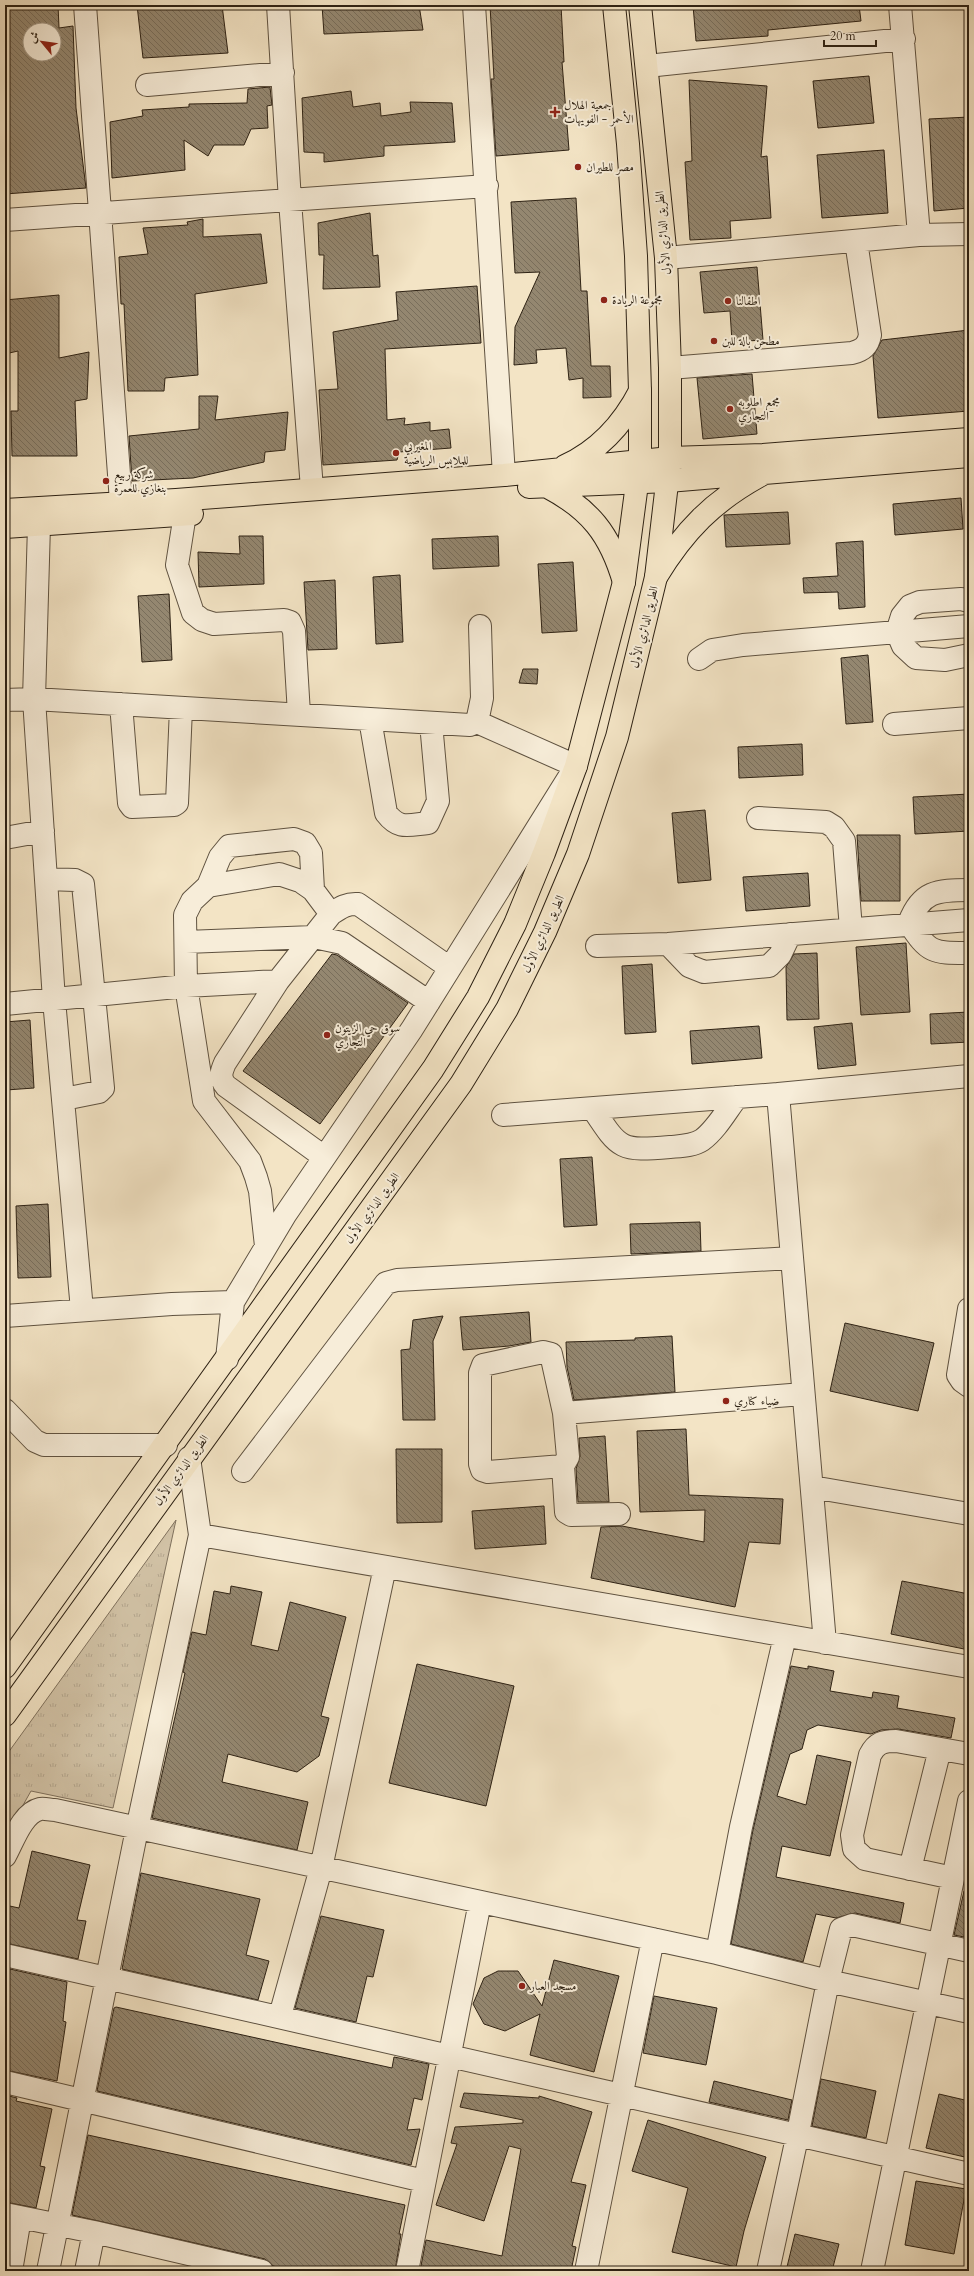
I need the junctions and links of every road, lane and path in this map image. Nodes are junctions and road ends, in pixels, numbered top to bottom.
1 (85, 5) edge
2 (278, 5) edge
3 (474, 5) edge
4 (614, 5) edge
5 (640, 5) edge
6 (900, 5) edge
7 (904, 39) junction
8 (647, 66) junction
9 (283, 73) junction
10 (146, 85) dead end
11 (487, 186) junction
12 (290, 201) junction
13 (100, 214) junction
14 (5, 220) edge
15 (969, 234) edge
16 (918, 235) junction
17 (856, 241) junction
18 (666, 258) junction
19 (670, 368) junction
20 (640, 391) junction
21 (969, 438) edge
22 (969, 456) edge
23 (670, 458) junction
24 (640, 461) junction
25 (766, 472) junction
26 (504, 475) junction
27 (551, 478) junction
28 (668, 481) junction
29 (637, 482) junction
30 (312, 489) junction
31 (121, 502) junction
32 (5, 510) edge
33 (185, 514) junction
34 (39, 525) junction
35 (5, 528) edge
36 (656, 577) junction
37 (624, 582) junction
38 (969, 601) edge
39 (480, 626) dead end
40 (969, 626) edge
41 (897, 632) junction
42 (969, 655) edge
43 (699, 659) dead end
44 (34, 699) junction
45 (5, 700) edge
46 (121, 704) junction
47 (181, 708) junction
48 (299, 714) junction
49 (969, 718) edge
50 (370, 719) junction
51 (477, 722) junction
52 (431, 723) junction
53 (894, 724) dead end
54 (576, 766) junction
55 (758, 818) dead end
56 (43, 831) junction
57 (5, 838) edge
58 (46, 879) junction
59 (208, 886) junction
60 (313, 890) junction
61 (969, 890) edge
62 (332, 914) junction
63 (969, 920) edge
64 (909, 923) junction
65 (851, 928) junction
66 (790, 934) junction
67 (314, 937) junction
68 (186, 942) junction
69 (668, 944) junction
70 (597, 946) dead end
71 (969, 953) edge
72 (450, 968) junction
73 (278, 981) junction
74 (186, 986) junction
75 (95, 996) junction
76 (54, 1000) junction
77 (428, 1002) junction
78 (5, 1004) edge
79 (969, 1076) edge
80 (212, 1084) junction
81 (778, 1094) junction
82 (737, 1097) junction
83 (64, 1099) junction
84 (593, 1109) junction
85 (503, 1115) dead end
86 (324, 1157) junction
87 (266, 1246) junction
88 (792, 1258) junction
89 (233, 1302) junction
90 (969, 1309) edge
91 (82, 1310) junction
92 (9, 1311) edge
93 (227, 1359) junction
94 (969, 1386) edge
95 (804, 1394) junction
96 (5, 1410) edge
97 (564, 1413) junction
98 (166, 1445) junction
99 (189, 1458) junction
100 (563, 1466) junction
101 (243, 1470) dead end
102 (812, 1488) junction
103 (619, 1514) dead end
104 (969, 1514) edge
105 (200, 1535) junction
106 (385, 1567) junction
107 (785, 1636) junction
108 (825, 1643) junction
109 (969, 1667) edge
110 (5, 1668) edge
111 (5, 1715) edge
112 (940, 1749) junction
113 (969, 1754) edge
114 (969, 1801) edge
115 (137, 1829) junction
116 (5, 1856) edge
117 (321, 1868) junction
118 (910, 1869) junction
119 (953, 1878) junction
120 (480, 1902) junction
121 (653, 1940) junction
122 (939, 1946) junction
123 (969, 1951) edge
124 (717, 1953) junction
125 (5, 1955) edge
126 (106, 1978) junction
127 (828, 1981) junction
128 (927, 2003) junction
129 (969, 2012) edge
130 (280, 2016) junction
131 (449, 2057) junction
132 (5, 2082) edge
133 (623, 2096) junction
134 (84, 2100) junction
135 (798, 2134) junction
136 (895, 2158) junction
137 (969, 2174) edge
138 (424, 2181) junction
139 (12, 2216) edge
140 (58, 2224) junction
141 (94, 2232) junction
142 (11, 2271) edge
143 (48, 2271) edge
144 (86, 2271) edge
145 (262, 2271) edge
146 (407, 2271) edge
147 (586, 2271) edge
148 (768, 2271) edge
149 (872, 2271) edge

1 - 13 street
2 - 9 street
3 - 11 street
4 - 20 main road
5 - 8 main road, الطريق الدائري الأول
6 - 7 street
7 - 8 street
7 - 16 street
8 - 18 main road, الطريق الدائري الأول
9 - 10 street
9 - 12 street
11 - 12 street
11 - 26 street
12 - 13 street
12 - 30 street
13 - 14 street
13 - 31 street
15 - 16 street
16 - 17 street
17 - 18 street
17 - 19 street
18 - 19 main road, الطريق الدائري الأول
19 - 23 main road, الطريق الدائري الأول
20 - 24 main road
20 - 27 main road
21 - 23 main road
22 - 25 main road
23 - 24 main road
23 - 28 main road, الطريق الدائري الأول
24 - 27 main road
24 - 29 main road
25 - 28 main road
25 - 36 main road
26 - 27 main road
26 - 30 main road
27 - 29 main road
27 - 33 main road
27 - 37 main road
28 - 29 main road
28 - 36 main road, الطريق الدائري الأول
29 - 37 main road
30 - 31 main road
31 - 32 main road
33 - 34 main road
33 - 48 street
34 - 35 main road
34 - 44 street
36 - 99 main road, الطريق الدائري الأول
37 - 54 main road
38 - 41 street
39 - 51 street
40 - 41 street
41 - 42 street
41 - 43 street
44 - 45 street
44 - 46 street
44 - 56 street
46 - 47 street
46 - 47 street
47 - 48 street
48 - 50 street
49 - 53 street
50 - 52 street
50 - 52 street
51 - 52 street
51 - 54 street
54 - 72 street
54 - 93 main road
55 - 65 street
56 - 57 street
56 - 58 street
58 - 75 street
58 - 76 street
59 - 60 street
59 - 60 street
59 - 68 street
60 - 62 street
61 - 64 street
62 - 67 street
62 - 72 street
63 - 64 street
64 - 65 street
64 - 71 street
65 - 66 street
66 - 69 street
66 - 69 street
67 - 68 street
67 - 73 street
67 - 77 street
68 - 74 street
69 - 70 street
72 - 77 street
73 - 74 street
73 - 80 street
74 - 75 street
74 - 80 street
75 - 76 street
75 - 83 street
76 - 78 street
76 - 83 street
77 - 86 street
79 - 81 street
80 - 86 street
80 - 87 street
81 - 82 street
81 - 88 street
82 - 84 street
82 - 84 street
83 - 91 street
84 - 85 street
86 - 87 street
87 - 89 street
88 - 95 street
88 - 101 street
89 - 91 street
89 - 93 street
90 - 94 street
91 - 92 street
93 - 98 main road
95 - 97 street
95 - 102 street
96 - 98 street
97 - 100 street
97 - 100 street
98 - 110 main road
99 - 105 street
99 - 111 main road, الطريق الدائري الأول
100 - 103 street
102 - 104 street
102 - 108 street
105 - 106 street
105 - 115 street
106 - 107 street
106 - 117 street
107 - 108 street
107 - 124 street
108 - 109 street
112 - 113 street
112 - 118 street
112 - 118 street
114 - 119 street
115 - 116 street
115 - 117 street
115 - 126 street
117 - 120 street
117 - 130 street
118 - 119 street
119 - 122 street
120 - 121 street
120 - 131 street
121 - 124 street
121 - 133 street
122 - 123 street
122 - 127 street
122 - 128 street
124 - 127 street
125 - 126 street
126 - 130 street
126 - 134 street
127 - 128 street
127 - 135 street
128 - 129 street
128 - 136 street
130 - 131 street
131 - 133 street
131 - 138 street
132 - 134 street
133 - 135 street
133 - 147 street
134 - 138 street
134 - 140 street
135 - 136 street
135 - 148 street
136 - 137 street
136 - 149 street
138 - 146 street
139 - 140 street
139 - 142 street
140 - 141 street
140 - 143 street
141 - 144 street
141 - 145 street

